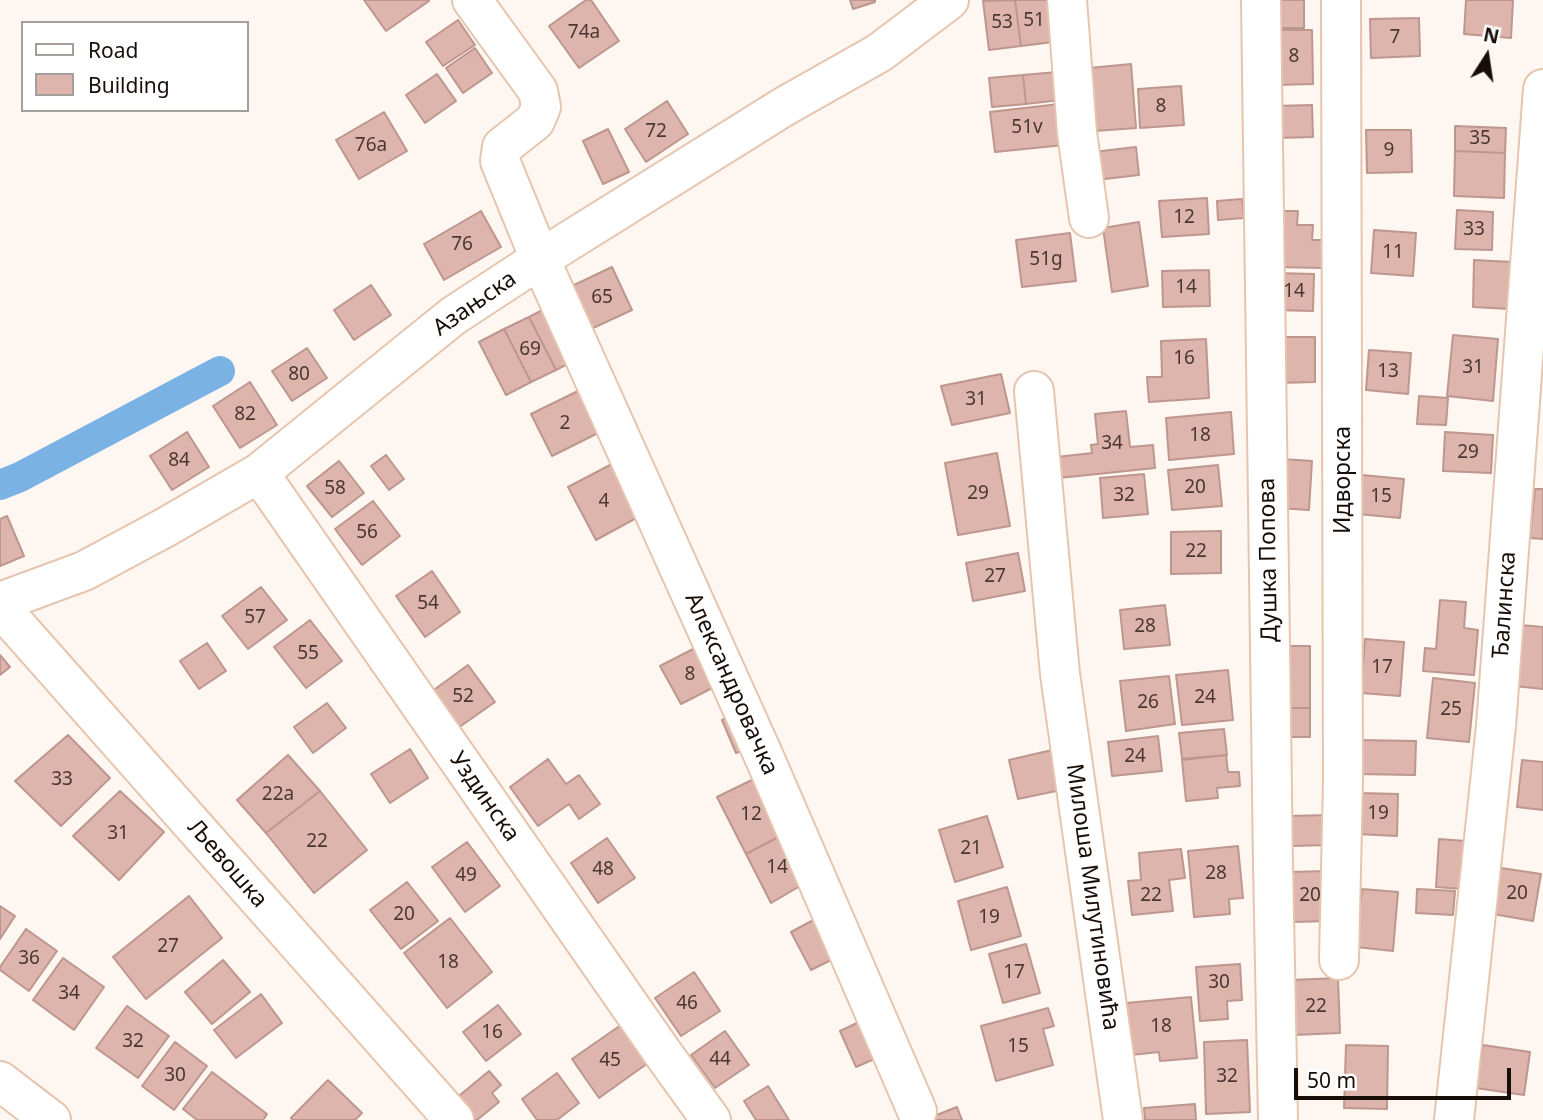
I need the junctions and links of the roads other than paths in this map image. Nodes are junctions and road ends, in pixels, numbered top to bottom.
1 (472, 0) edge
2 (949, 0) edge
3 (1067, 0) edge
4 (1261, 0) edge
5 (1341, 0) edge
6 (1543, 89) edge
7 (1089, 218) dead end
8 (540, 259) junction
9 (1034, 391) dead end
10 (259, 473) junction
11 (0, 605) edge
12 (1339, 960) dead end
13 (0, 1081) edge
14 (917, 1111) dead end
15 (51, 1120) edge
16 (454, 1120) edge
17 (711, 1120) edge
18 (1123, 1120) edge
19 (1278, 1120) edge
20 (1454, 1120) edge

1 - 8 street, Александровачка
2 - 8 street, Азањска
3 - 7 street
4 - 19 street, Душка Попова
5 - 12 street, Идворска
6 - 20 street, Ђалинска
8 - 10 street, Азањска
8 - 14 street, Александровачка
9 - 18 street, Милоша Милутиновића
10 - 11 street, Азањска
10 - 17 street, Уздинска
11 - 16 street, Љевошка
13 - 15 street

